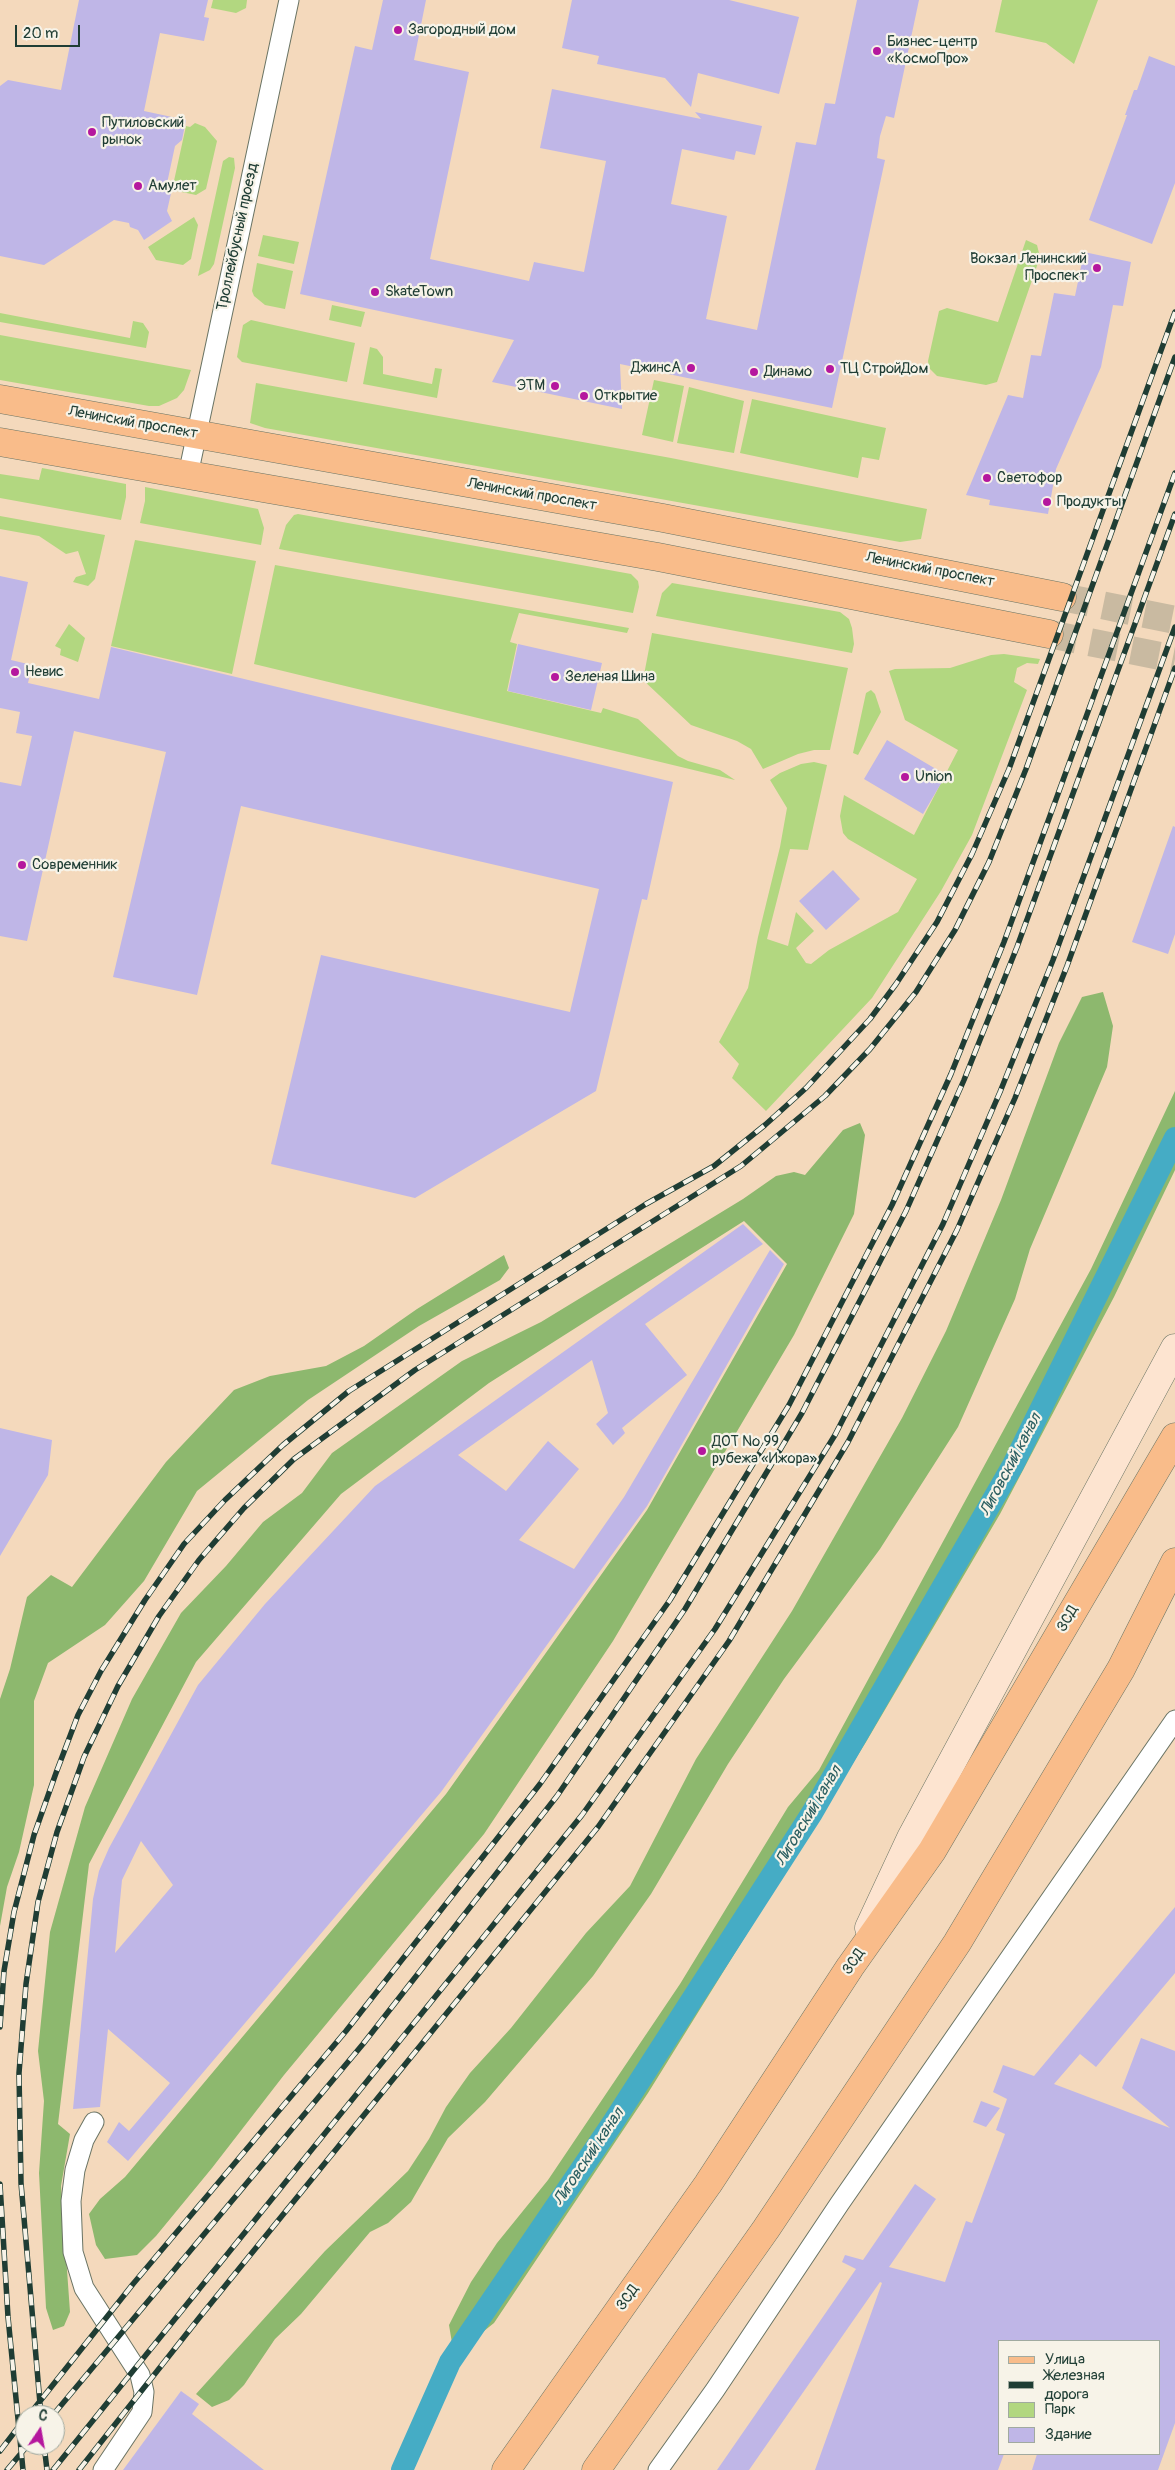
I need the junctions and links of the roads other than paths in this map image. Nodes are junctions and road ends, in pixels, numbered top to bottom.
1 (290, 0) edge
2 (0, 399) edge
3 (196, 435) junction
4 (0, 442) edge
5 (188, 475) junction
6 (1062, 597) tunnel mouth
7 (1049, 634) tunnel mouth
8 (1175, 1348) edge
9 (1175, 1437) edge
10 (1175, 1562) edge
11 (1175, 1720) edge
12 (850, 1967) junction
13 (94, 2122) dead end
14 (103, 2470) edge
15 (506, 2470) edge
16 (596, 2470) edge
17 (658, 2470) edge

1 - 3 street, Троллейбусный проезд
2 - 3 main road, Ленинский проспект
3 - 5 street, Троллейбусный проезд
3 - 6 main road, Ленинский проспект
4 - 5 main road
5 - 7 main road
8 - 12 main road
9 - 12 main road, ЗСД
10 - 16 main road
11 - 17 street
12 - 15 main road, ЗСД
13 - 14 street

